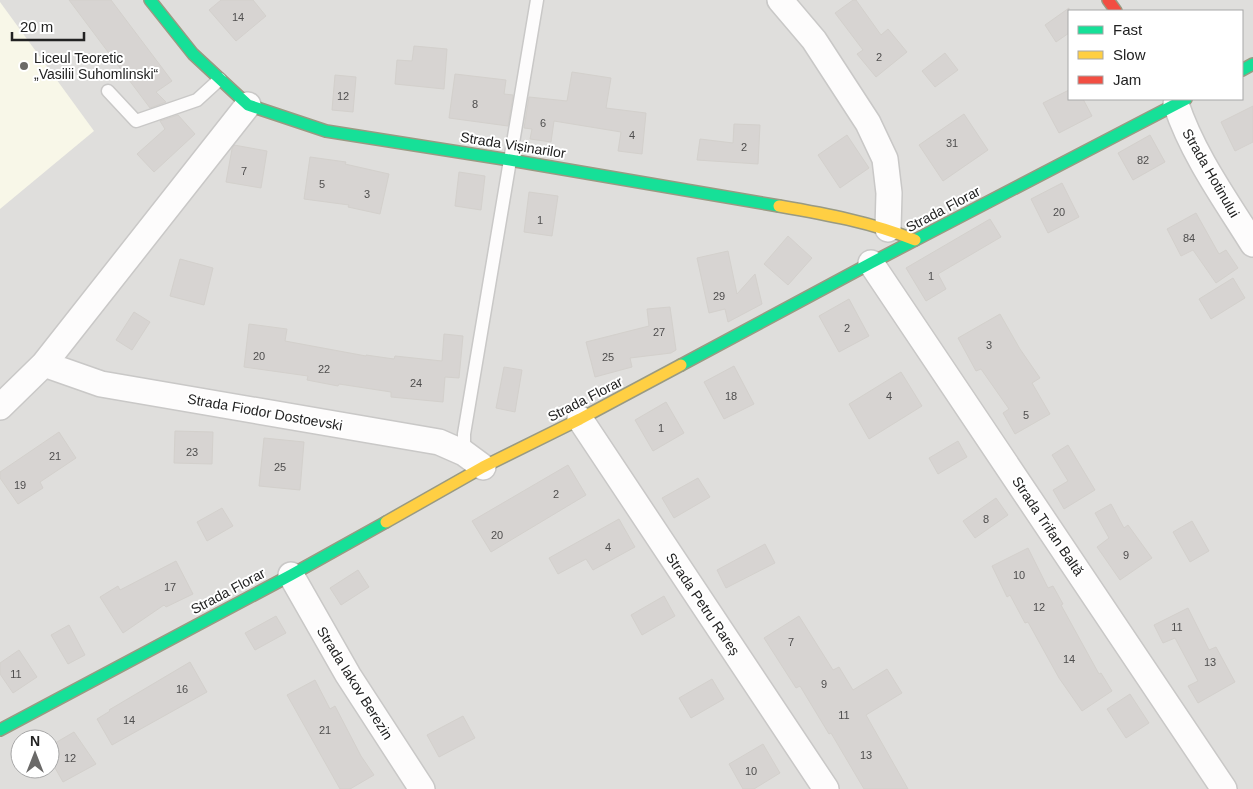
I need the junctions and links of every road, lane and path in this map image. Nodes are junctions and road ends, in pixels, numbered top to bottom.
1 (150, 0) edge
2 (537, 0) edge
3 (780, 0) edge
4 (220, 79) junction
5 (108, 91) dead end
6 (1179, 100) edge
7 (248, 105) junction
8 (510, 160) junction
9 (888, 229) junction
10 (915, 240) junction
11 (1253, 244) edge
12 (871, 263) junction
13 (44, 364) junction
14 (0, 407) edge
15 (580, 419) junction
16 (473, 460) junction
17 (291, 575) junction
18 (0, 730) edge
19 (422, 789) edge
20 (826, 789) edge
21 (1224, 789) edge

1 - 4 street, Strada Vișinarilor
2 - 8 lane
3 - 9 street
4 - 5 lane
4 - 7 street, Strada Vișinarilor
6 - 10 street, Strada Florar
6 - 11 street, Strada Hotinului
7 - 8 street, Strada Vișinarilor
7 - 13 street
8 - 9 street, Strada Vișinarilor
8 - 16 lane
9 - 10 street, Strada Vișinarilor
10 - 12 street, Strada Florar
12 - 15 street, Strada Florar
12 - 21 street, Strada Trifan Baltă
13 - 14 street
13 - 16 street, Strada Fiodor Dostoevski
15 - 16 street, Strada Florar
15 - 20 street, Strada Petru Rareș
16 - 17 street, Strada Florar
17 - 18 street, Strada Florar
17 - 19 street, Strada Iakov Berezin

